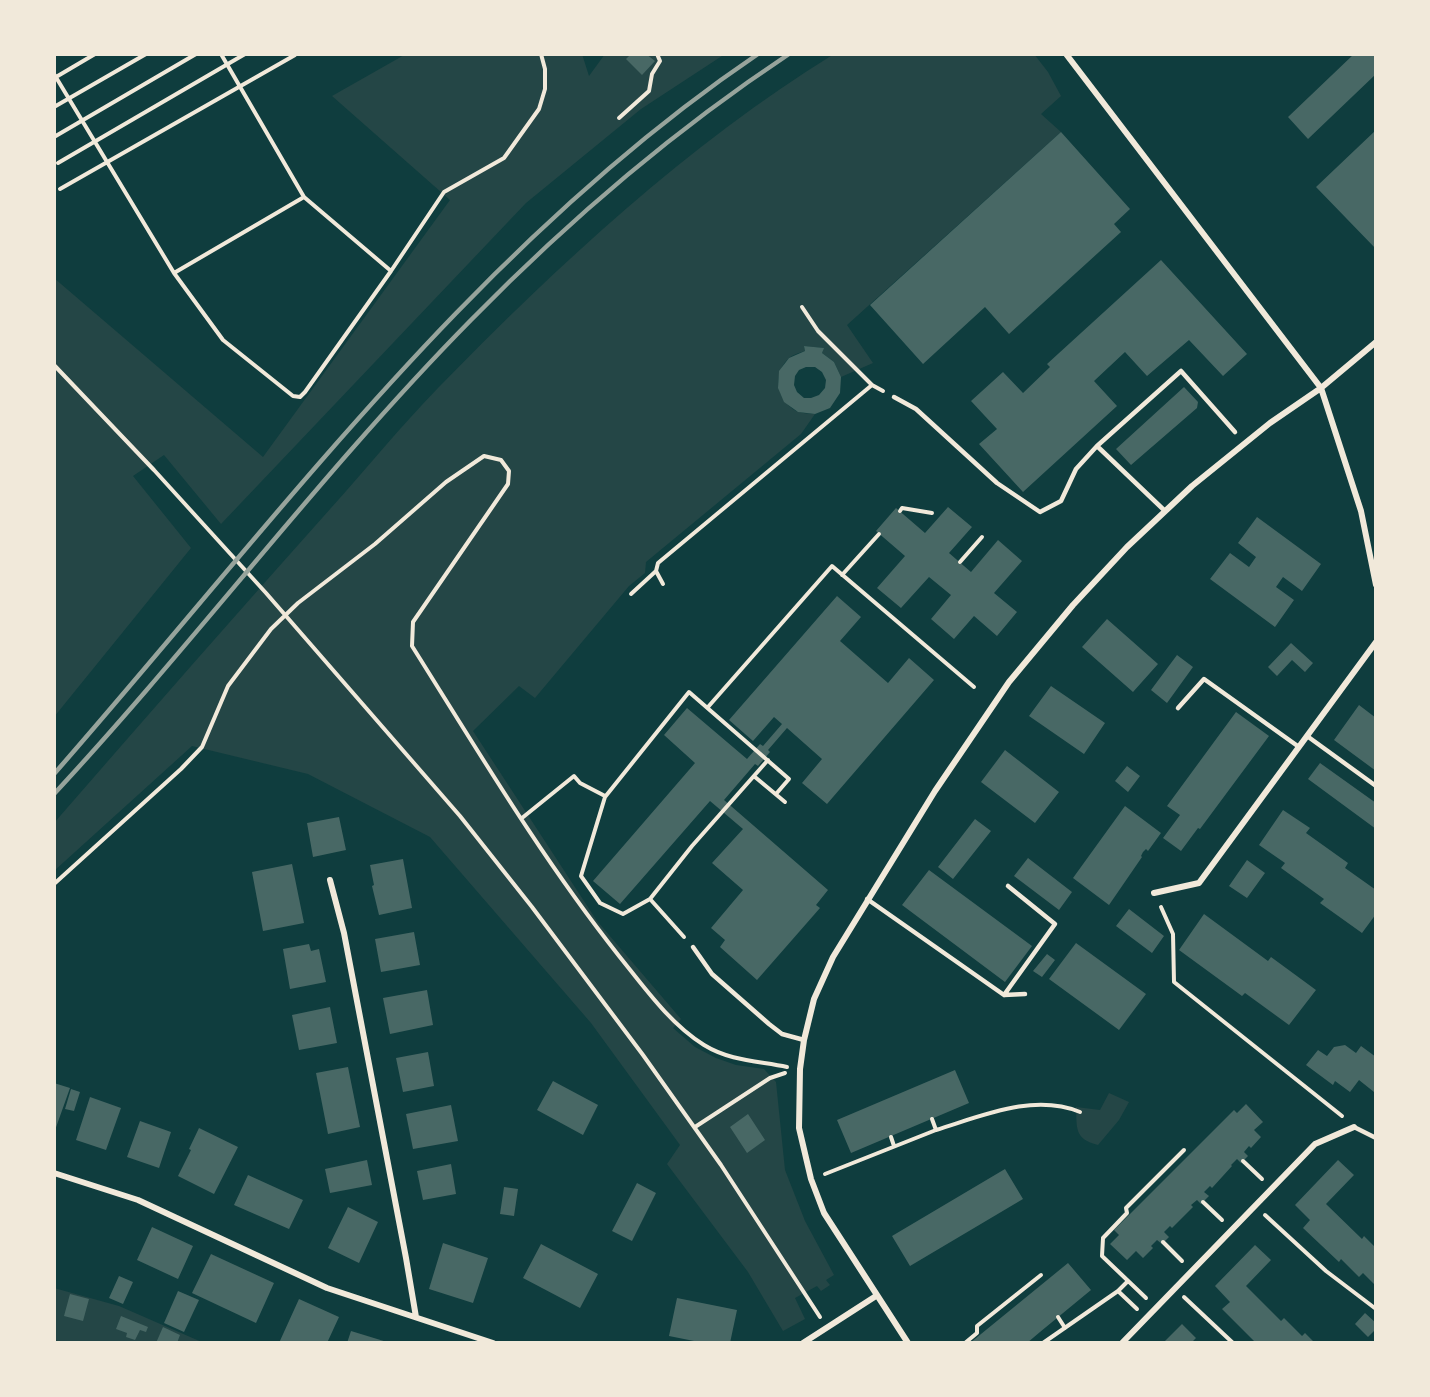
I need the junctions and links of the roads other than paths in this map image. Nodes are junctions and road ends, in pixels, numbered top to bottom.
1 (1066, 54) edge
2 (1376, 342) edge
3 (1321, 388) junction
4 (894, 397) road end
5 (1235, 432) dead end
6 (1097, 446) junction
7 (1165, 511) junction
8 (1376, 585) edge
9 (1376, 642) edge
10 (1178, 708) dead end
11 (1307, 736) junction
12 (1299, 747) junction
13 (1376, 786) edge
14 (330, 880) dead end
15 (1008, 886) dead end
16 (1154, 892) road end
17 (867, 899) junction
18 (693, 947) road end
19 (1025, 994) dead end
20 (1004, 995) junction
21 (804, 1040) junction
22 (1354, 1127) joint
23 (1376, 1138) edge
24 (54, 1173) edge
25 (876, 1296) junction
26 (416, 1317) junction
27 (493, 1343) edge
28 (803, 1343) edge
29 (908, 1343) edge
30 (1122, 1343) edge

1 - 3 street
2 - 3 street
3 - 7 street
3 - 8 street
4 - 6 lane
5 - 6 lane
6 - 7 lane
7 - 17 street
9 - 11 street
10 - 12 lane
11 - 12 street
11 - 13 lane
12 - 16 street
14 - 26 street
15 - 20 lane
17 - 20 lane
17 - 21 street
18 - 21 lane
19 - 20 lane
21 - 25 street
22 - 23 lane
22 - 30 street
24 - 26 street
25 - 28 street
25 - 29 street
26 - 27 street

